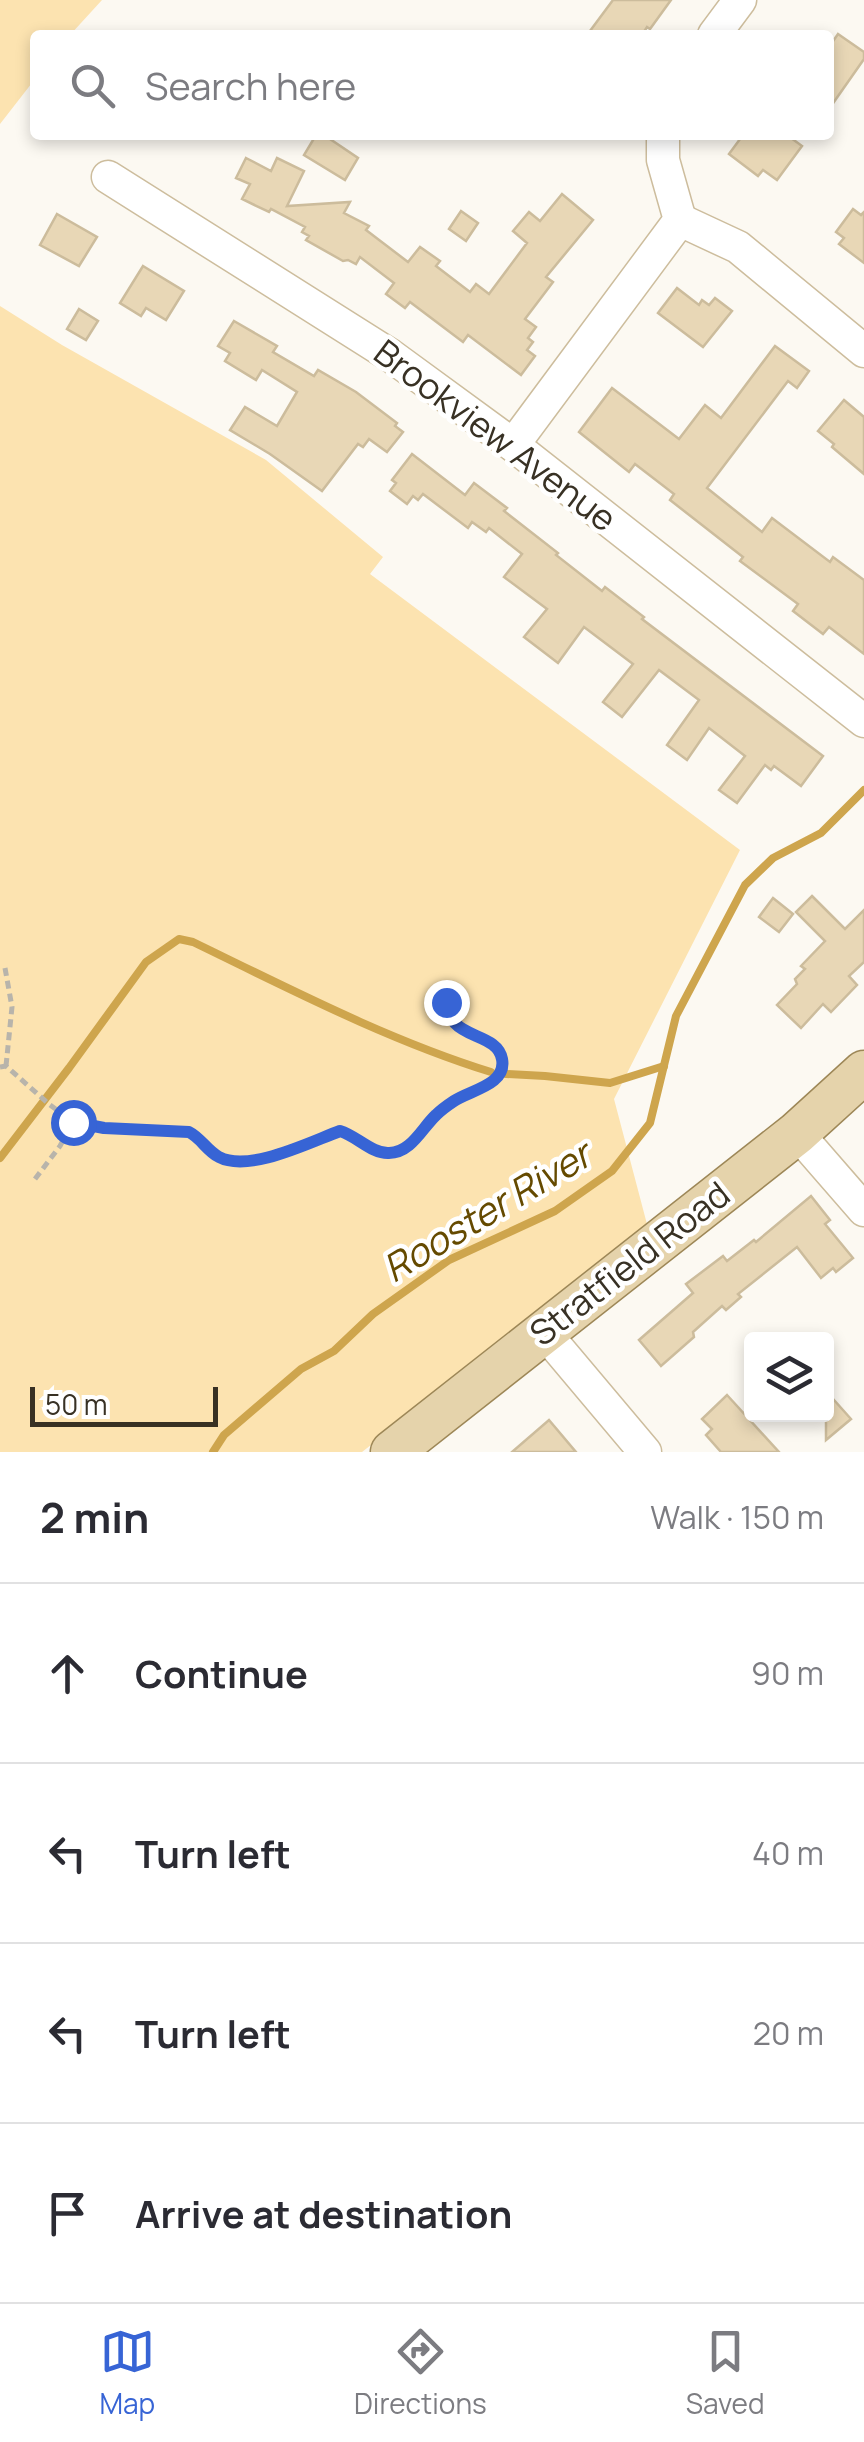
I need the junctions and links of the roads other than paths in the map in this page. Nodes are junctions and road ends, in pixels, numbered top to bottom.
1 (740, 0) edge
2 (718, 30) edge
3 (664, 140) edge
4 (108, 177) dead end
5 (680, 220) junction
6 (864, 351) edge
7 (513, 444) junction
8 (864, 721) edge
9 (864, 1072) edge
10 (797, 1133) junction
11 (864, 1210) edge
12 (544, 1332) junction
13 (392, 1452) edge
14 (646, 1452) edge

1 - 2 street
3 - 5 street
4 - 7 street, Brookview Avenue
5 - 6 street
5 - 7 street
7 - 8 street, Brookview Avenue
9 - 10 main road, Stratfield Road
10 - 11 street
10 - 12 main road, Stratfield Road
12 - 13 main road, Stratfield Road
12 - 14 street

